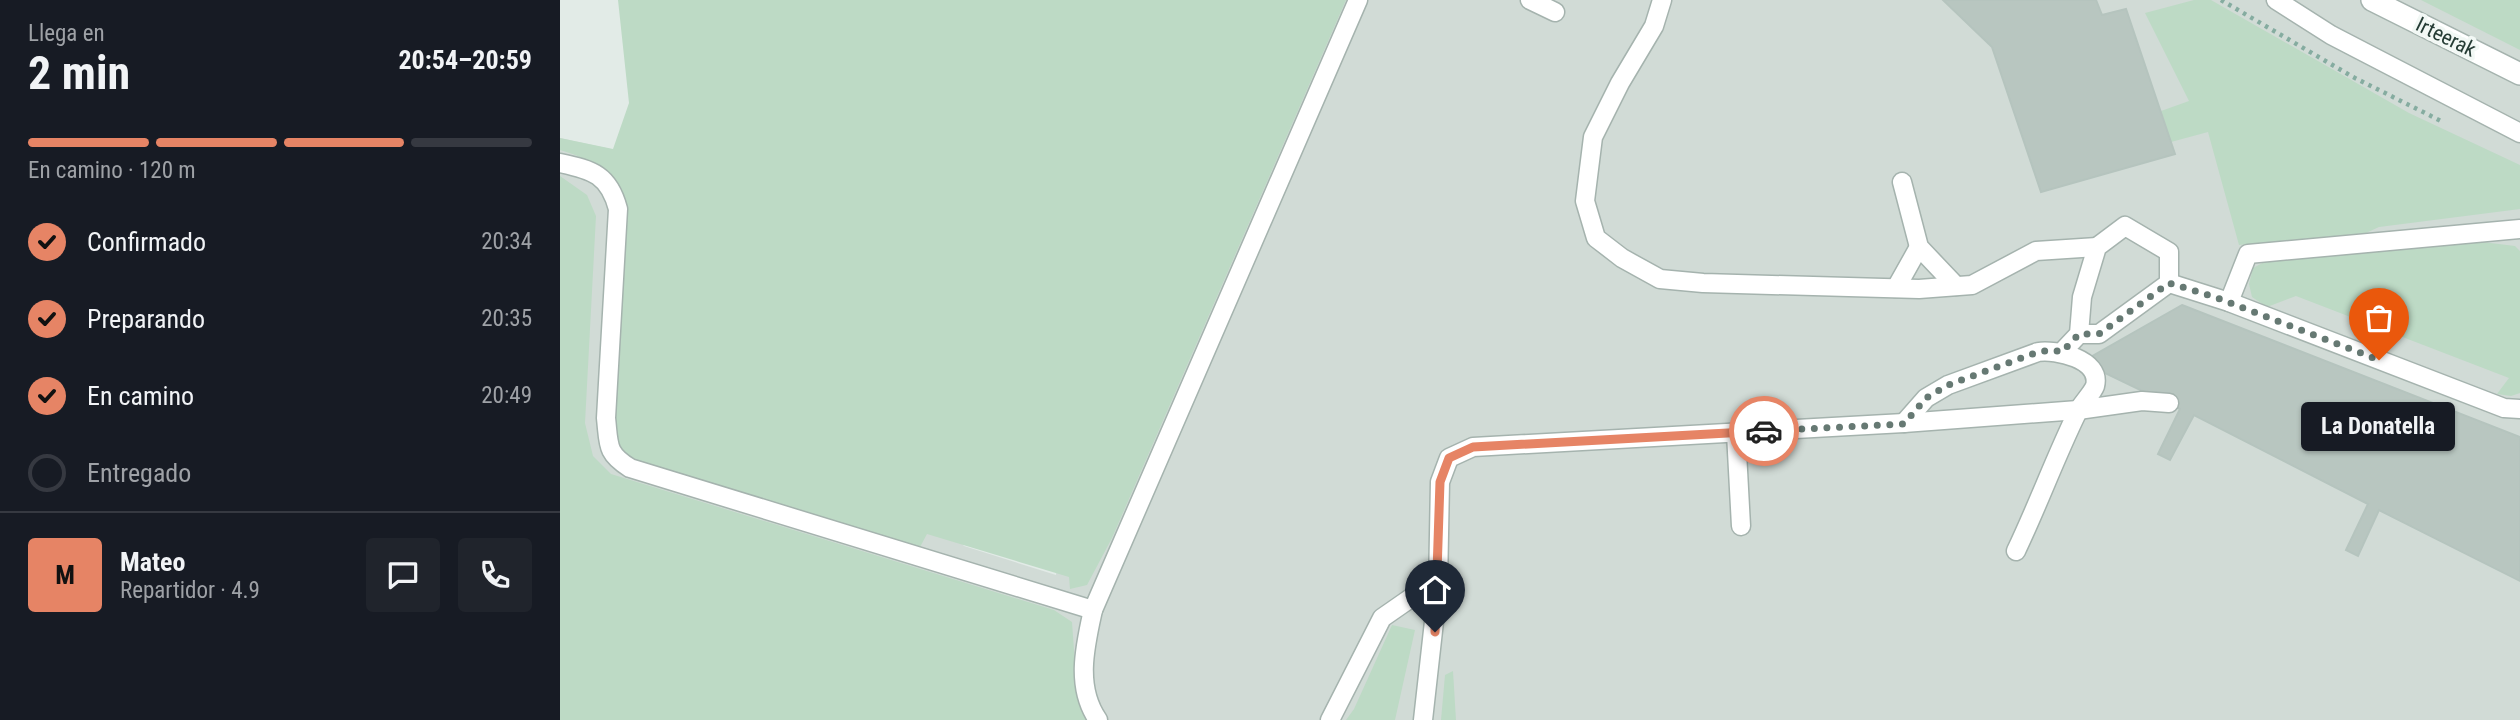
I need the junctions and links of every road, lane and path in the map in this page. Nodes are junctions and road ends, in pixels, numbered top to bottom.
1 (1358, 0) edge
2 (1530, 0) edge
3 (1662, 0) edge
4 (2276, 0) edge
5 (2372, 0) edge
6 (1555, 12) dead end
7 (2520, 74) edge
8 (2520, 133) edge
9 (560, 163) edge
10 (1902, 183) dead end
11 (2520, 229) edge
12 (1919, 247) junction
13 (2097, 247) junction
14 (2169, 283) junction
15 (1956, 286) junction
16 (1896, 289) junction
17 (2230, 302) junction
18 (2079, 334) junction
19 (2062, 352) junction
20 (2169, 403) dead end
21 (2520, 409) edge
22 (2078, 410) junction
23 (1904, 424) junction
24 (1736, 433) junction
25 (1741, 526) dead end
26 (2017, 551) dead end
27 (1438, 586) junction
28 (1093, 610) junction
29 (1098, 720) edge
30 (1330, 720) edge
31 (1423, 720) edge

1 - 28 lane
2 - 6 lane
3 - 16 lane
4 - 8 lane
5 - 7 street, Irteerak
9 - 28 lane
10 - 12 lane
11 - 17 lane
12 - 15 lane
12 - 16 lane
13 - 14 lane
13 - 15 lane
13 - 18 lane
14 - 17 lane
14 - 18 lane
15 - 16 lane
17 - 21 lane
18 - 19 lane
19 - 22 lane
19 - 23 lane
20 - 22 lane
22 - 23 lane
22 - 26 lane
23 - 24 lane
24 - 25 lane
24 - 27 lane
27 - 30 lane
27 - 31 lane
28 - 29 lane

